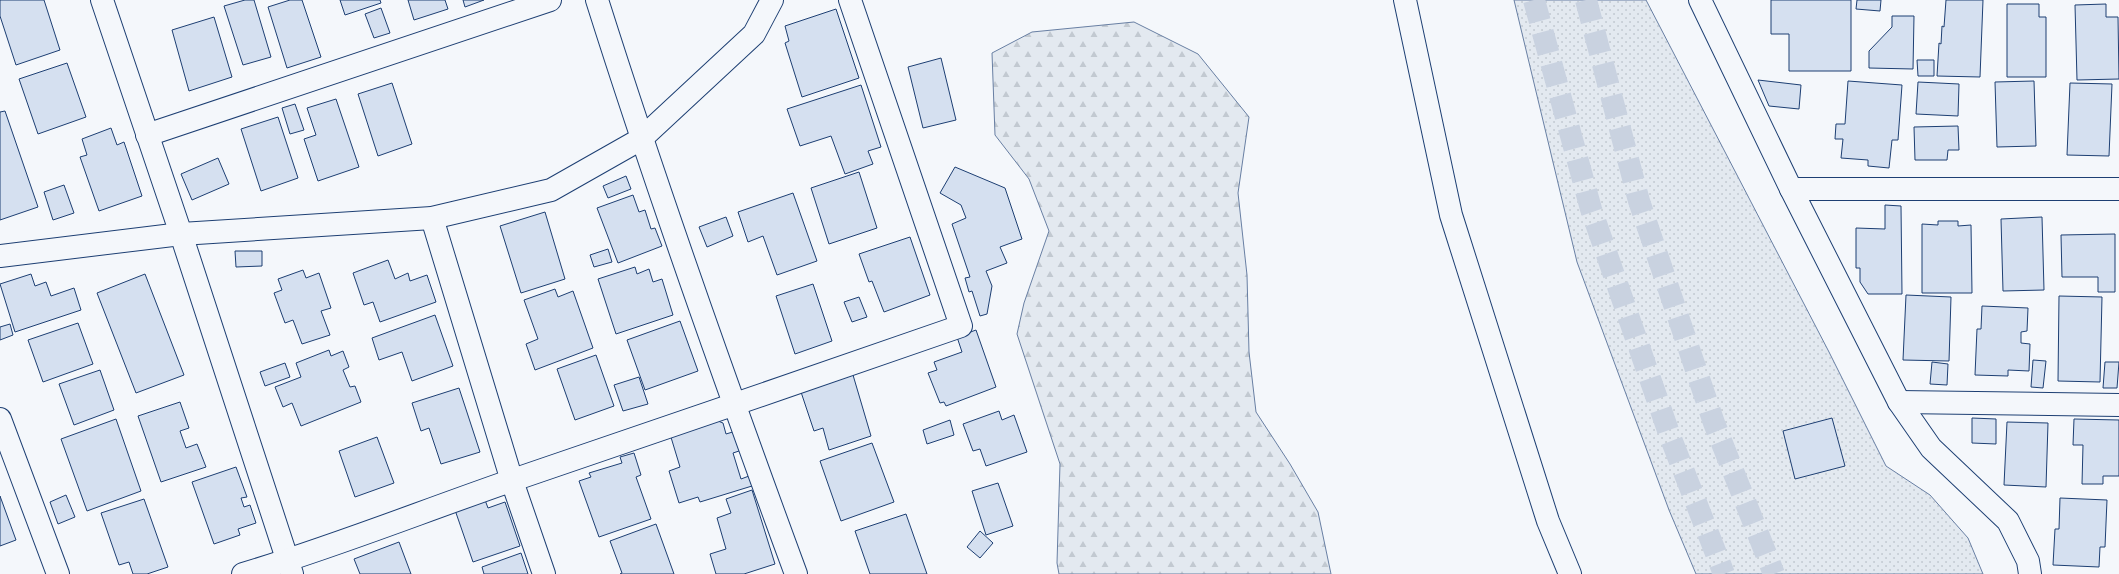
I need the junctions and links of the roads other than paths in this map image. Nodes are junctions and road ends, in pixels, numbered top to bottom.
1 (102, 0) edge
2 (550, 0) edge
3 (597, 0) edge
4 (772, 0) edge
5 (850, 0) edge
6 (1405, 0) edge
7 (1700, 0) edge
8 (147, 134) junction
9 (641, 139) junction
10 (1790, 189) junction
11 (2119, 189) edge
12 (432, 218) junction
13 (181, 234) junction
14 (0, 256) edge
15 (1899, 402) junction
16 (2119, 405) edge
17 (734, 406) junction
18 (0, 420) edge
19 (512, 481) junction
20 (289, 567) edge
21 (58, 574) edge
22 (243, 574) edge
23 (544, 574) edge
24 (796, 574) edge
25 (1570, 574) edge
26 (2030, 574) edge

1 - 8 street
2 - 8 street
3 - 9 street
4 - 9 street
5 - 17 street
6 - 25 street
7 - 10 street
8 - 13 street
9 - 12 street
9 - 17 street
10 - 11 street
10 - 15 street
12 - 13 street
12 - 19 street
13 - 14 street
13 - 20 street
15 - 16 street
15 - 26 street
17 - 19 street
17 - 24 street
18 - 21 street
19 - 20 street
19 - 23 street
20 - 22 street

